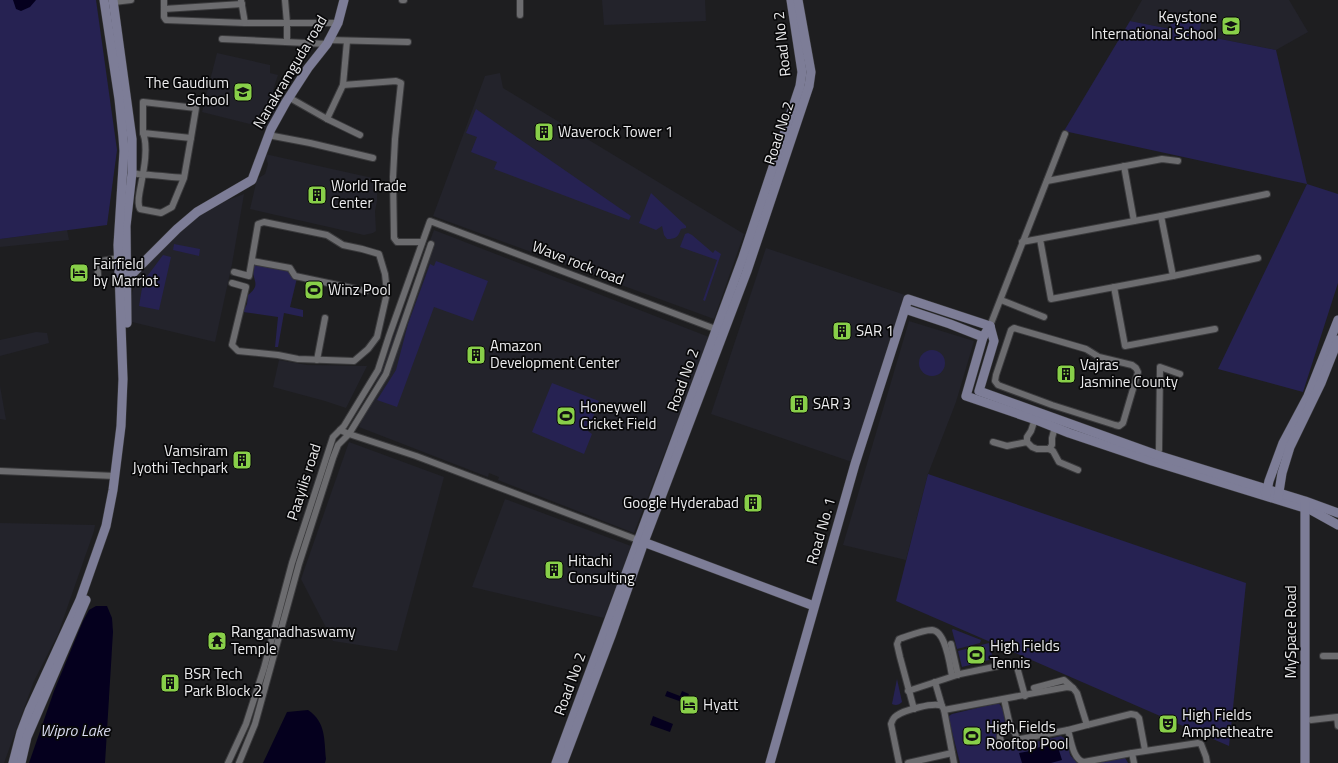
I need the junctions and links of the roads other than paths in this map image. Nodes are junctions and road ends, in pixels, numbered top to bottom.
1 (131, 0) edge
2 (164, 0) edge
3 (285, 0) edge
4 (344, 0) edge
5 (520, 0) edge
6 (791, 0) edge
7 (798, 0) edge
8 (110, 1) edge
9 (241, 2) edge
10 (164, 9) junction
11 (520, 15) dead end
12 (245, 23) junction
13 (287, 23) junction
14 (338, 23) junction
15 (222, 39) dead end
16 (347, 41) junction
17 (287, 42) junction
18 (327, 42) junction
19 (408, 42) dead end
20 (343, 85) junction
21 (290, 98) junction
22 (327, 119) junction
23 (143, 133) junction
24 (1065, 134) dead end
25 (268, 135) junction
26 (360, 135) dead end
27 (191, 138) junction
28 (132, 139) junction
29 (146, 140) junction
30 (373, 158) dead end
31 (1178, 161) dead end
32 (1124, 166) junction
33 (132, 174) junction
34 (143, 174) junction
35 (184, 178) junction
36 (1047, 181) junction
37 (1267, 194) dead end
38 (1161, 216) junction
39 (430, 221) joint
40 (1134, 221) junction
41 (1040, 239) junction
42 (422, 242) junction
43 (1022, 242) junction
44 (431, 244) dead end
45 (118, 258) junction
46 (1258, 258) dead end
47 (252, 261) junction
48 (747, 271) joint
49 (234, 272) dead end
50 (98, 275) dead end
51 (248, 276) junction
52 (1173, 276) junction
53 (123, 280) junction
54 (232, 283) dead end
55 (246, 287) junction
56 (1114, 288) junction
57 (366, 291) dead end
58 (1001, 300) junction
59 (905, 309) junction
60 (1044, 316) dead end
61 (325, 318) dead end
62 (1338, 320) edge
63 (990, 326) junction
64 (1215, 329) dead end
65 (720, 330) junction
66 (983, 337) junction
67 (1338, 340) edge
68 (317, 360) junction
69 (378, 370) junction
70 (386, 374) junction
71 (1180, 374) dead end
72 (1036, 399) junction
73 (1046, 403) junction
74 (1037, 416) junction
75 (1055, 427) junction
76 (340, 430) junction
77 (349, 434) junction
78 (993, 442) dead end
79 (1027, 442) junction
80 (1049, 449) junction
81 (1157, 455) junction
82 (1078, 470) dead end
83 (0, 471) edge
84 (115, 476) junction
85 (1266, 494) junction
86 (1278, 497) junction
87 (1308, 506) junction
88 (1338, 513) edge
89 (1338, 525) edge
90 (641, 541) junction
91 (814, 606) junction
92 (951, 644) dead end
93 (1323, 656) dead end
94 (1338, 656) edge
95 (955, 676) junction
96 (936, 682) junction
97 (1034, 688) dead end
98 (1073, 688) junction
99 (908, 691) junction
100 (1025, 696) junction
101 (1004, 699) junction
102 (943, 708) junction
103 (914, 709) junction
104 (1311, 720) junction
105 (1087, 725) junction
106 (1338, 726) edge
107 (1011, 730) junction
108 (1068, 730) junction
109 (1015, 740) junction
110 (1145, 750) junction
111 (952, 753) junction
112 (1132, 753) junction
113 (13, 763) edge
114 (21, 763) edge
115 (228, 763) edge
116 (239, 763) edge
117 (556, 763) edge
118 (563, 763) edge
119 (770, 763) edge
120 (899, 763) edge
121 (908, 763) edge
122 (954, 763) edge
123 (1134, 763) edge
124 (1207, 763) edge
125 (1305, 763) edge
126 (1310, 763) edge

1 - 8 street
2 - 10 street
3 - 13 street
4 - 14 street, Nanakramguda road
5 - 11 street
6 - 65 street, Road No 2
7 - 48 street, Road No.2
8 - 28 street
8 - 45 street
9 - 10 street
9 - 12 street
10 - 12 street
12 - 13 street
13 - 14 street
13 - 17 street
14 - 18 street, Nanakramguda road
15 - 17 street
16 - 18 street
16 - 19 street
16 - 20 street
17 - 18 street
18 - 21 street, Nanakramguda road
20 - 22 street
20 - 42 street
21 - 22 street
21 - 25 street, Nanakramguda road
22 - 26 street
23 - 27 street
23 - 27 street
23 - 29 street
24 - 36 street
25 - 30 street
25 - 53 street, Nanakramguda road
27 - 35 street
28 - 29 street
28 - 33 street
29 - 34 street
31 - 32 street
32 - 36 street
32 - 40 street
33 - 34 street
33 - 53 street
34 - 35 street
34 - 35 street
36 - 43 street
37 - 38 street
38 - 40 street
38 - 52 street
39 - 42 street, Paayilis road
39 - 65 street, Wave rock road
40 - 41 street
41 - 43 street
41 - 56 street
42 - 69 street, Paayilis road
43 - 58 street
44 - 70 street, Paayilis road
45 - 50 street
45 - 53 street
46 - 52 street
47 - 51 street
47 - 57 street
47 - 68 street
48 - 65 street, Road No 2
49 - 51 street
51 - 55 street
52 - 56 street
53 - 84 street
53 - 114 street
54 - 55 street
55 - 68 street
56 - 64 street
58 - 60 street
58 - 63 street
59 - 63 street, Road No. 1
59 - 66 street
59 - 91 street, Road No. 1
61 - 68 street
62 - 85 street
63 - 66 street
63 - 74 street
65 - 90 street, Road No 2
66 - 74 street
67 - 86 street
69 - 70 street
69 - 76 street, Paayilis road
70 - 77 street, Paayilis road
71 - 81 street
72 - 73 street
72 - 73 street
72 - 74 street
73 - 74 street
74 - 75 street
74 - 79 street
74 - 81 street
75 - 80 street
75 - 85 street
76 - 77 street
76 - 115 street, Paayilis road
77 - 90 street
77 - 116 street, Paayilis road
78 - 79 street
79 - 80 street
80 - 82 street
81 - 85 street
83 - 84 street
84 - 113 street
85 - 86 street
86 - 87 street
87 - 88 street
87 - 89 street
87 - 104 street, MySpace Road
87 - 125 street, MySpace Road
90 - 91 street
90 - 117 street, Road No 2
90 - 118 street, Road No 2
91 - 119 street, Road No. 1
92 - 95 street
93 - 94 street
95 - 96 street
95 - 99 street
95 - 100 street
96 - 99 street
96 - 102 street
97 - 98 street
98 - 100 street
98 - 105 street
99 - 103 street
100 - 101 street
101 - 102 street
101 - 107 street
102 - 103 street
102 - 111 street
103 - 120 street
104 - 106 street
104 - 126 street, MySpace Road
105 - 108 street
105 - 110 street
107 - 109 street
107 - 109 street
108 - 109 street
108 - 112 street
110 - 112 street
110 - 124 street
111 - 121 street
111 - 122 street
112 - 123 street

